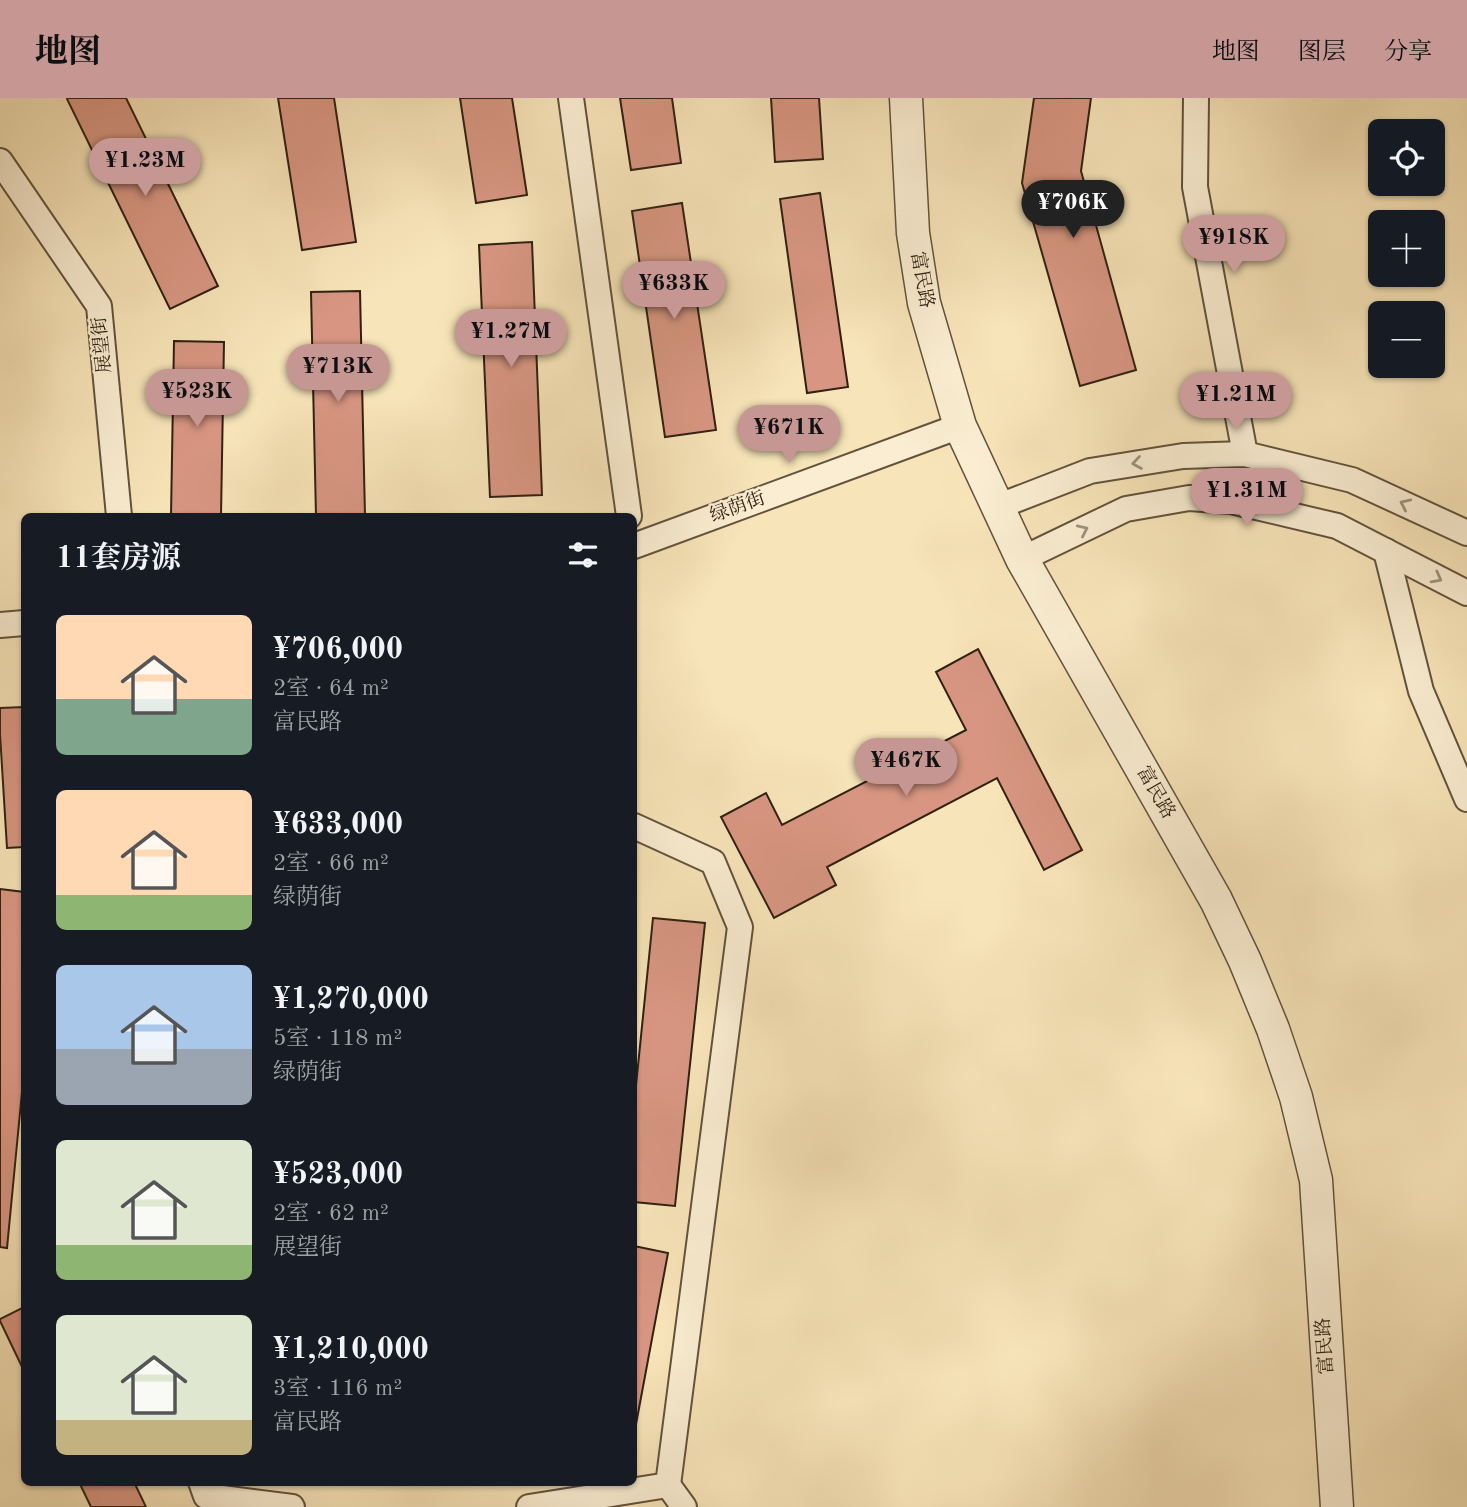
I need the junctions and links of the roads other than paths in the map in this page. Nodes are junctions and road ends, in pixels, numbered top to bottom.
1 (571, 98) edge
2 (906, 98) edge
3 (1196, 98) edge
4 (0, 161) edge
5 (960, 426) junction
6 (1245, 454) junction
7 (997, 507) junction
8 (119, 513) edge
9 (629, 513) edge
10 (1467, 533) edge
11 (637, 545) edge
12 (1386, 551) junction
13 (1022, 559) junction
14 (1467, 593) edge
15 (21, 623) edge
16 (0, 625) edge
17 (1467, 799) edge
18 (637, 827) edge
19 (668, 1485) junction
20 (202, 1486) edge
21 (292, 1507) edge
22 (529, 1507) edge
23 (684, 1507) edge
24 (1337, 1507) edge

1 - 9 street
2 - 5 street, 富民路
3 - 6 street
4 - 8 street, 展望街
5 - 7 street, 富民路
5 - 11 street, 绿荫街
6 -> 7 street
10 -> 6 street
7 - 13 street, 富民路
13 -> 12 street
12 -> 14 street
12 - 17 street
13 - 24 street, 富民路
15 - 16 street
18 - 19 street
19 - 22 street
19 - 23 street
20 - 21 street

